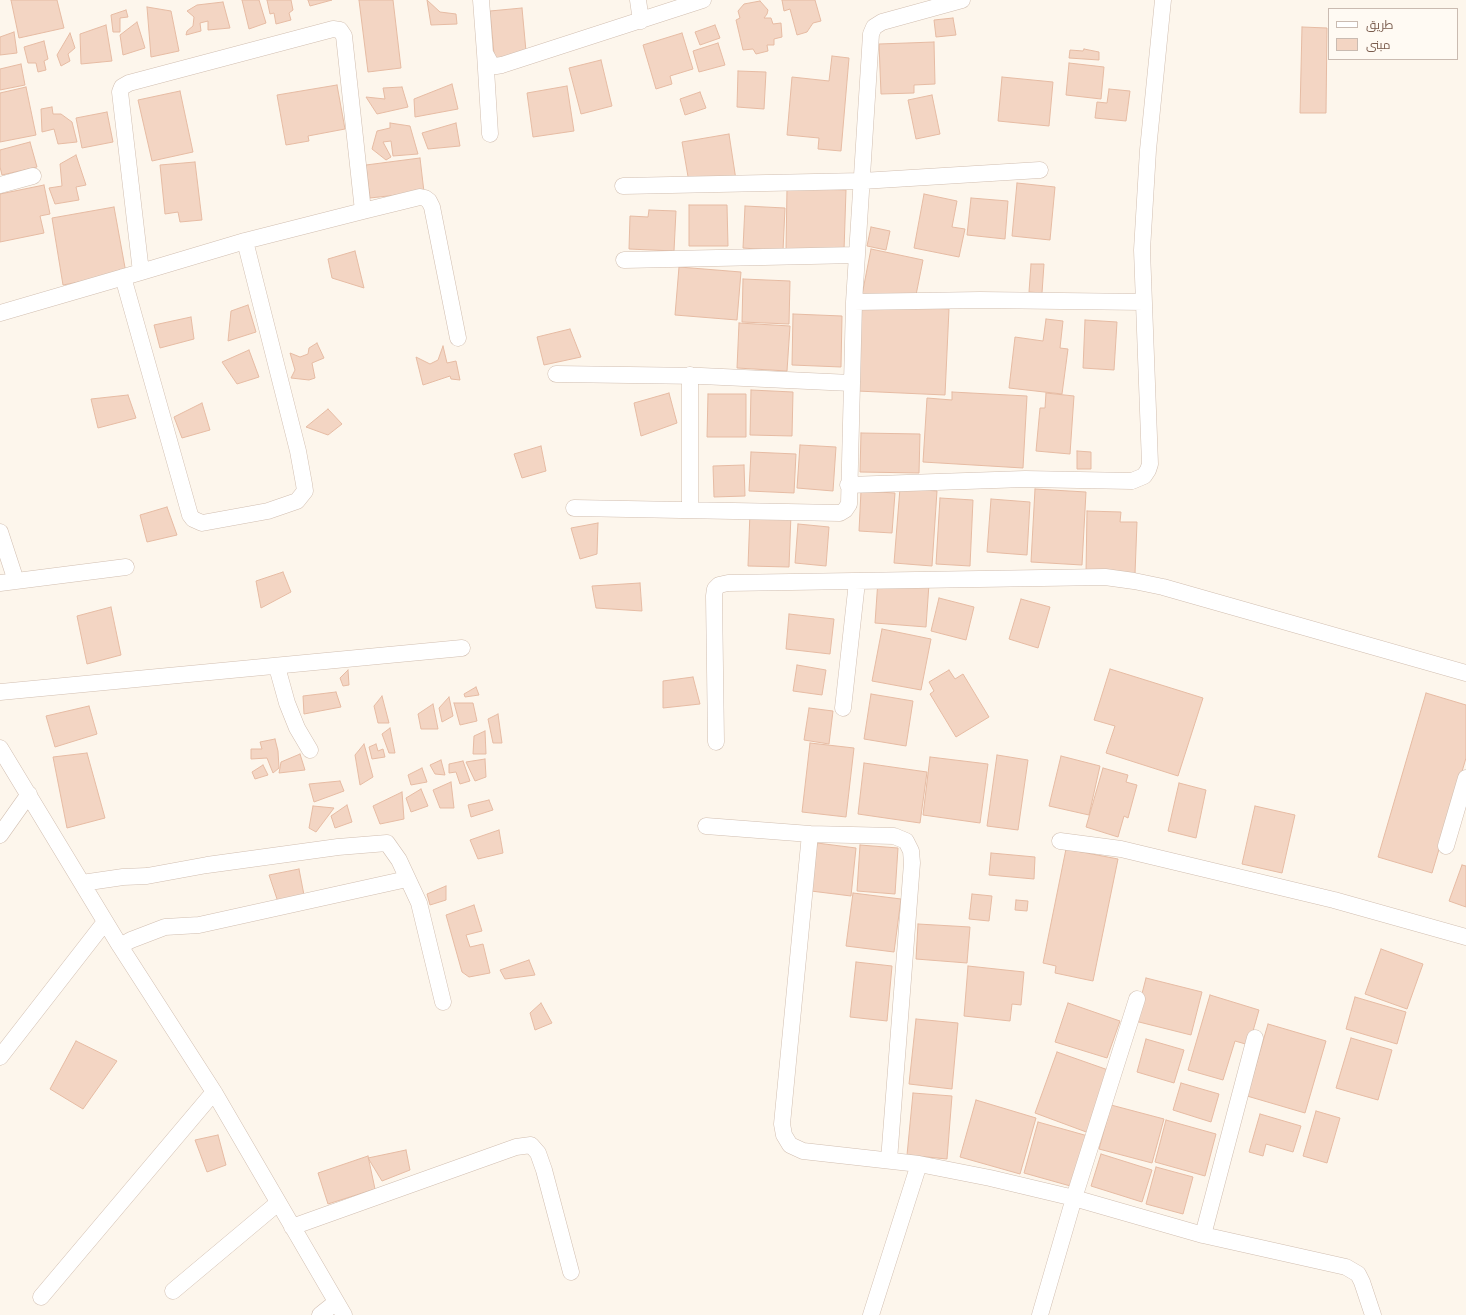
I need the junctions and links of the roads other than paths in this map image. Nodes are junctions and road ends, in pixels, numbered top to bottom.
1 (481, 0) edge
2 (638, 0) edge
3 (703, 0) edge
4 (962, 0) edge
5 (1162, 0) edge
6 (641, 21) junction
7 (485, 53) junction
8 (490, 134) dead end
9 (1040, 170) dead end
10 (33, 176) dead end
11 (862, 181) junction
12 (0, 185) edge
13 (623, 186) dead end
14 (363, 211) junction
15 (245, 241) junction
16 (857, 255) junction
17 (624, 260) dead end
18 (141, 272) junction
19 (123, 277) junction
20 (854, 302) junction
21 (1144, 302) junction
22 (0, 313) edge
23 (458, 338) dead end
24 (556, 374) dead end
25 (690, 376) junction
26 (851, 383) junction
27 (848, 485) junction
28 (574, 508) dead end
29 (690, 510) junction
30 (0, 532) edge
31 (126, 567) dead end
32 (16, 581) junction
33 (857, 582) junction
34 (0, 583) edge
35 (462, 648) dead end
36 (276, 667) junction
37 (1466, 673) edge
38 (0, 692) edge
39 (843, 708) dead end
40 (716, 742) dead end
41 (0, 748) edge
42 (310, 750) dead end
43 (1466, 778) edge
44 (28, 794) junction
45 (706, 826) dead end
46 (810, 834) junction
47 (0, 835) edge
48 (1060, 841) dead end
49 (1446, 846) dead end
50 (408, 879) junction
51 (82, 883) junction
52 (105, 922) junction
53 (1466, 937) edge
54 (120, 946) junction
55 (1137, 999) dead end
56 (443, 1002) dead end
57 (1255, 1038) dead end
58 (0, 1057) edge
59 (214, 1092) junction
60 (889, 1160) junction
61 (919, 1164) junction
62 (1074, 1198) junction
63 (278, 1203) junction
64 (292, 1227) junction
65 (1203, 1234) junction
66 (571, 1272) dead end
67 (172, 1291) dead end
68 (41, 1297) dead end
69 (340, 1309) edge
70 (320, 1315) edge
71 (871, 1315) edge
72 (1040, 1315) edge
73 (1373, 1315) edge

1 - 7 street
2 - 6 street
3 - 6 street
4 - 11 street
5 - 21 street
6 - 7 street
7 - 8 street
9 - 11 street
10 - 12 street
11 - 13 street
11 - 16 street
14 - 15 street
14 - 18 street
14 - 23 street
15 - 18 street
15 - 19 street
16 - 17 street
16 - 20 street
18 - 19 street
19 - 22 street
20 - 21 street
20 - 26 street
21 - 27 street
24 - 25 street
25 - 26 street
25 - 29 street
26 - 27 street
27 - 29 street
28 - 29 street
30 - 32 street
31 - 32 street
32 - 34 street
33 - 37 street
33 - 39 street
33 - 40 street
35 - 36 street
36 - 38 street
36 - 42 street
41 - 44 street
43 - 49 street
44 - 47 street
44 - 51 street
45 - 46 street
46 - 60 street
46 - 60 street
48 - 53 street
50 - 51 street
50 - 54 street
50 - 56 street
51 - 52 street
52 - 54 street
52 - 58 street
54 - 59 street
55 - 62 street
57 - 65 street
59 - 63 street
59 - 68 street
60 - 61 street
61 - 62 street
61 - 71 street
62 - 65 street
62 - 72 street
63 - 64 street
63 - 67 street
64 - 66 street
64 - 69 street
65 - 73 street
69 - 70 street

